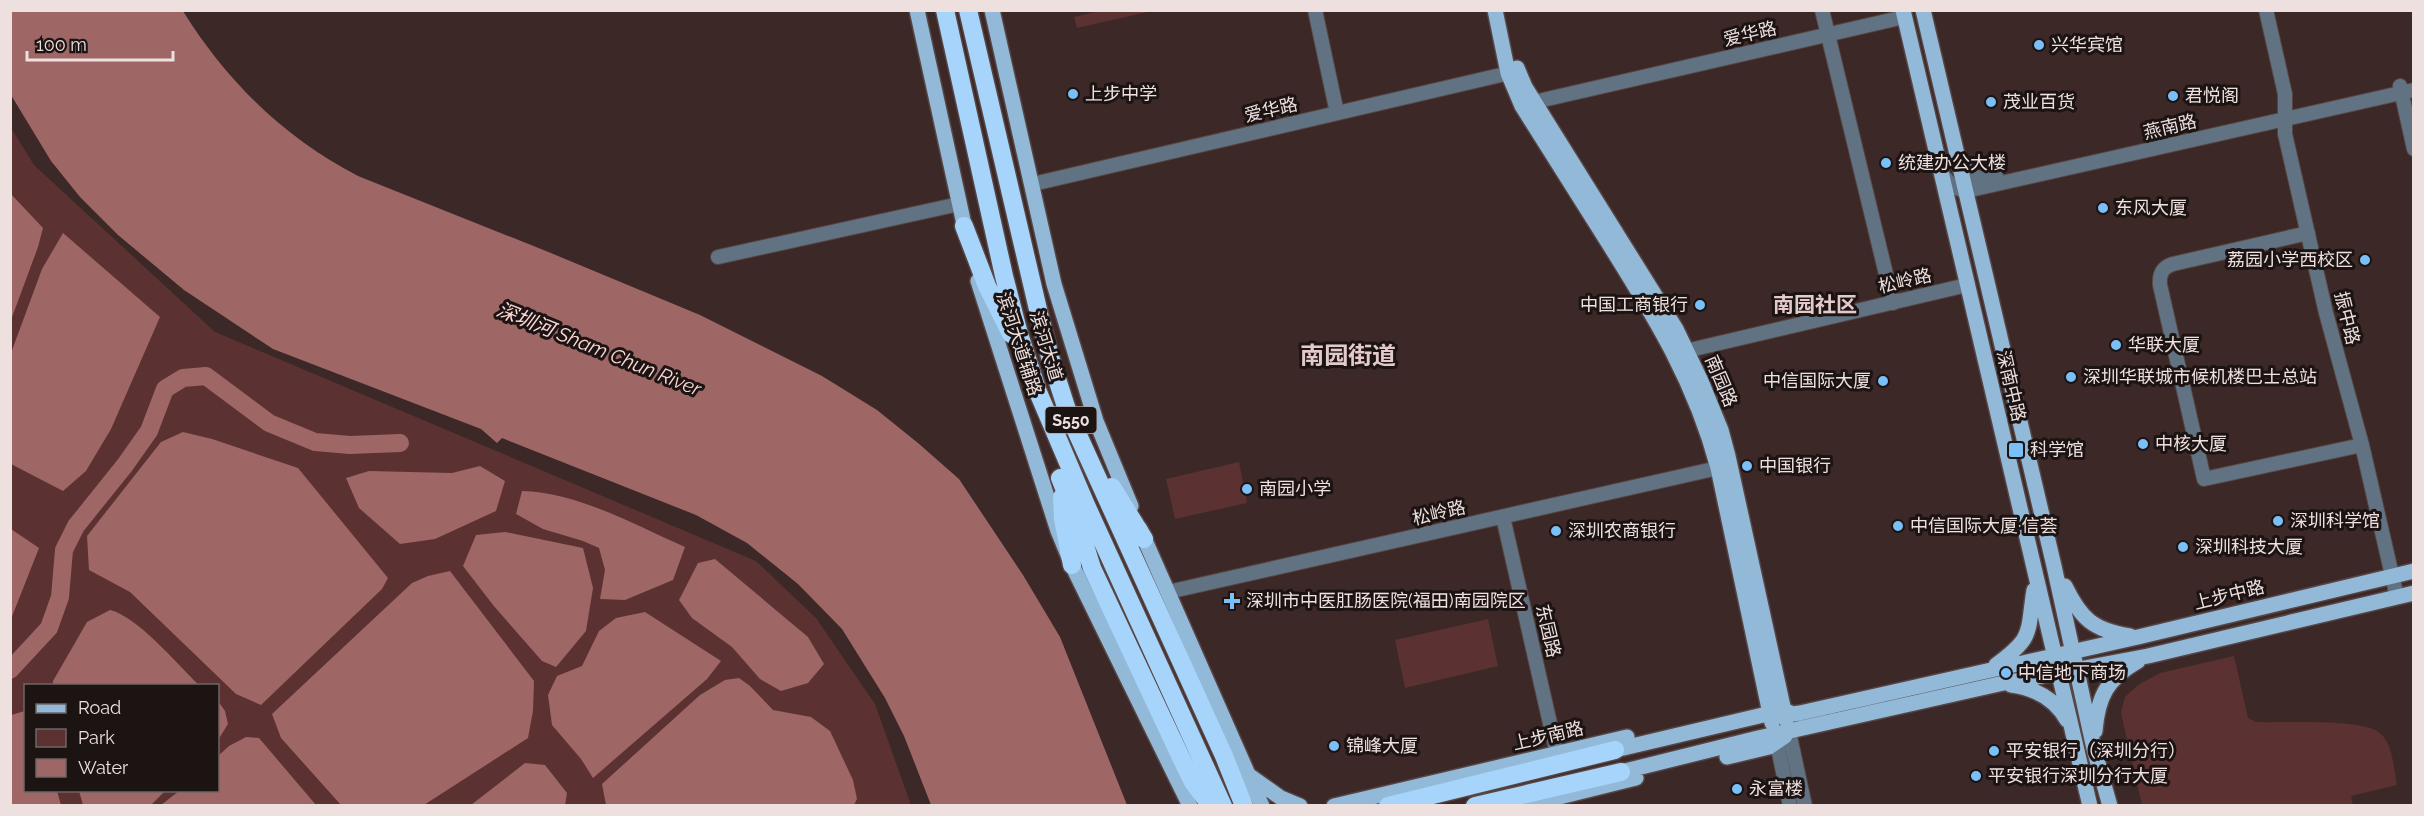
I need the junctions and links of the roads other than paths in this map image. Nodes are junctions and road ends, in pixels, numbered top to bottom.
1 (917, 10) edge
2 (945, 10) edge
3 (968, 10) edge
4 (992, 10) edge
5 (1315, 10) edge
6 (1495, 10) edge
7 (1504, 10) edge
8 (1822, 10) edge
9 (1923, 10) edge
10 (2266, 10) edge
11 (1904, 14) edge
12 (1828, 35) junction
13 (1513, 72) junction
14 (2414, 81) edge
15 (2405, 89) edge
16 (1534, 102) junction
17 (1337, 113) junction
18 (2286, 114) junction
19 (2414, 149) edge
20 (1957, 154) junction
21 (1941, 173) junction
22 (1033, 184) junction
23 (1966, 191) junction
24 (959, 204) junction
25 (964, 225) junction
26 (2308, 233) junction
27 (718, 257) dead end
28 (1967, 285) junction
29 (1893, 303) junction
30 (1681, 352) junction
31 (1038, 392) junction
32 (1068, 413) junction
33 (1048, 418) junction
34 (2362, 444) junction
35 (1718, 468) junction
36 (1060, 478) junction
37 (1503, 517) junction
38 (1144, 539) junction
39 (1072, 565) junction
40 (2054, 566) junction
41 (2414, 571) edge
42 (2393, 577) junction
43 (2036, 578) junction
44 (1168, 592) junction
45 (2414, 593) edge
46 (2397, 597) junction
47 (2138, 637) junction
48 (2073, 651) junction
49 (2054, 656) junction
50 (2148, 656) junction
51 (1991, 669) junction
52 (2078, 669) junction
53 (2058, 673) junction
54 (1999, 684) junction
55 (1777, 711) junction
56 (2072, 732) junction
57 (1780, 736) junction
58 (2094, 749) junction
59 (1615, 750) joint
60 (1557, 754) junction
61 (1621, 772) joint
62 (1250, 776) junction
63 (1567, 800) edge
64 (1336, 805) edge
65 (1190, 806) edge
66 (1211, 806) edge
67 (1223, 806) edge
68 (1244, 806) edge
69 (1262, 806) edge
70 (1300, 806) edge
71 (1388, 806) edge
72 (1475, 806) edge
73 (1523, 806) edge
74 (1790, 806) edge
75 (1805, 806) edge
76 (2090, 806) edge
77 (2110, 806) edge

1 - 24 main road, 滨河大道辅路
2 - 31 highway, 滨河大道 / S550
3 - 32 highway, 滨河大道 / S550
4 - 22 main road
5 - 17 street
6 - 13 main road, 南园路
7 - 13 main road, 南园路
8 - 12 street
9 - 20 main road, 深南中路
10 - 18 street, 振中路
11 - 12 street, 爱华路
11 - 21 main road, 深南中路
12 - 16 street, 爱华路
12 - 29 street
13 - 16 main road, 南园路
13 - 17 street, 爱华路
13 - 30 main road, 南园路
14 - 15 street, 燕南路
15 - 18 street, 燕南路
15 - 19 street
16 - 30 main road, 南园路
17 - 22 street, 爱华路
18 - 20 street, 燕南路
18 - 23 street, 燕南路
18 - 26 street, 振中路
20 - 23 main road, 深南中路
21 - 23 street
21 - 28 main road, 深南中路
22 - 38 main road
23 - 40 main road, 深南中路
24 - 25 main road, 滨河大道辅路
24 - 27 street
25 - 31 highway
25 - 39 main road, 滨河大道辅路
26 - 34 street, 振中路
26 - 34 street
28 - 29 street, 松岭路
28 - 43 main road, 深南中路
29 - 30 street, 松岭路
30 - 35 main road, 南园路
30 - 55 main road, 南园路
31 - 33 highway, 滨河大道 / S550
32 - 38 highway
32 - 68 highway, 滨河大道 / S550
33 - 36 highway
33 - 67 highway, 滨河大道 / S550
34 - 42 street, 振中路
35 - 37 street, 松岭路
35 - 55 main road, 南园路
36 - 39 highway
36 - 66 highway
37 - 44 street, 松岭路
37 - 60 street, 东园路
38 - 44 main road
39 - 65 main road, 滨河大道辅路
40 - 47 main road
40 - 48 main road, 深南中路
41 - 42 main road, 上步中路
42 - 46 street, 振中路
42 - 47 main road, 上步中路
43 - 49 main road, 深南中路
43 - 51 main road
44 - 62 main road
45 - 46 main road
46 - 50 main road
47 - 48 main road, 上步中路
48 - 49 main road, 上步中路
48 - 52 main road, 深南中路
49 - 51 main road, 上步南路
49 - 53 main road, 深南中路
50 - 52 main road
50 - 58 main road
51 - 55 main road, 上步南路
52 - 53 main road
52 - 58 main road, 深南中路
53 - 54 main road
53 - 56 main road, 深南中路
54 - 56 main road
54 - 57 main road
55 - 57 main road, 南园路
55 - 59 main road, 上步南路
55 - 60 main road, 上步南路
56 - 76 main road, 深南中路
57 - 61 main road
57 - 63 main road
57 - 74 street, 南园路
57 - 75 street, 南园路
58 - 77 main road, 深南中路
59 - 71 highway
60 - 64 main road, 上步南路
61 - 72 highway
62 - 69 main road
62 - 70 main road
63 - 73 main road

